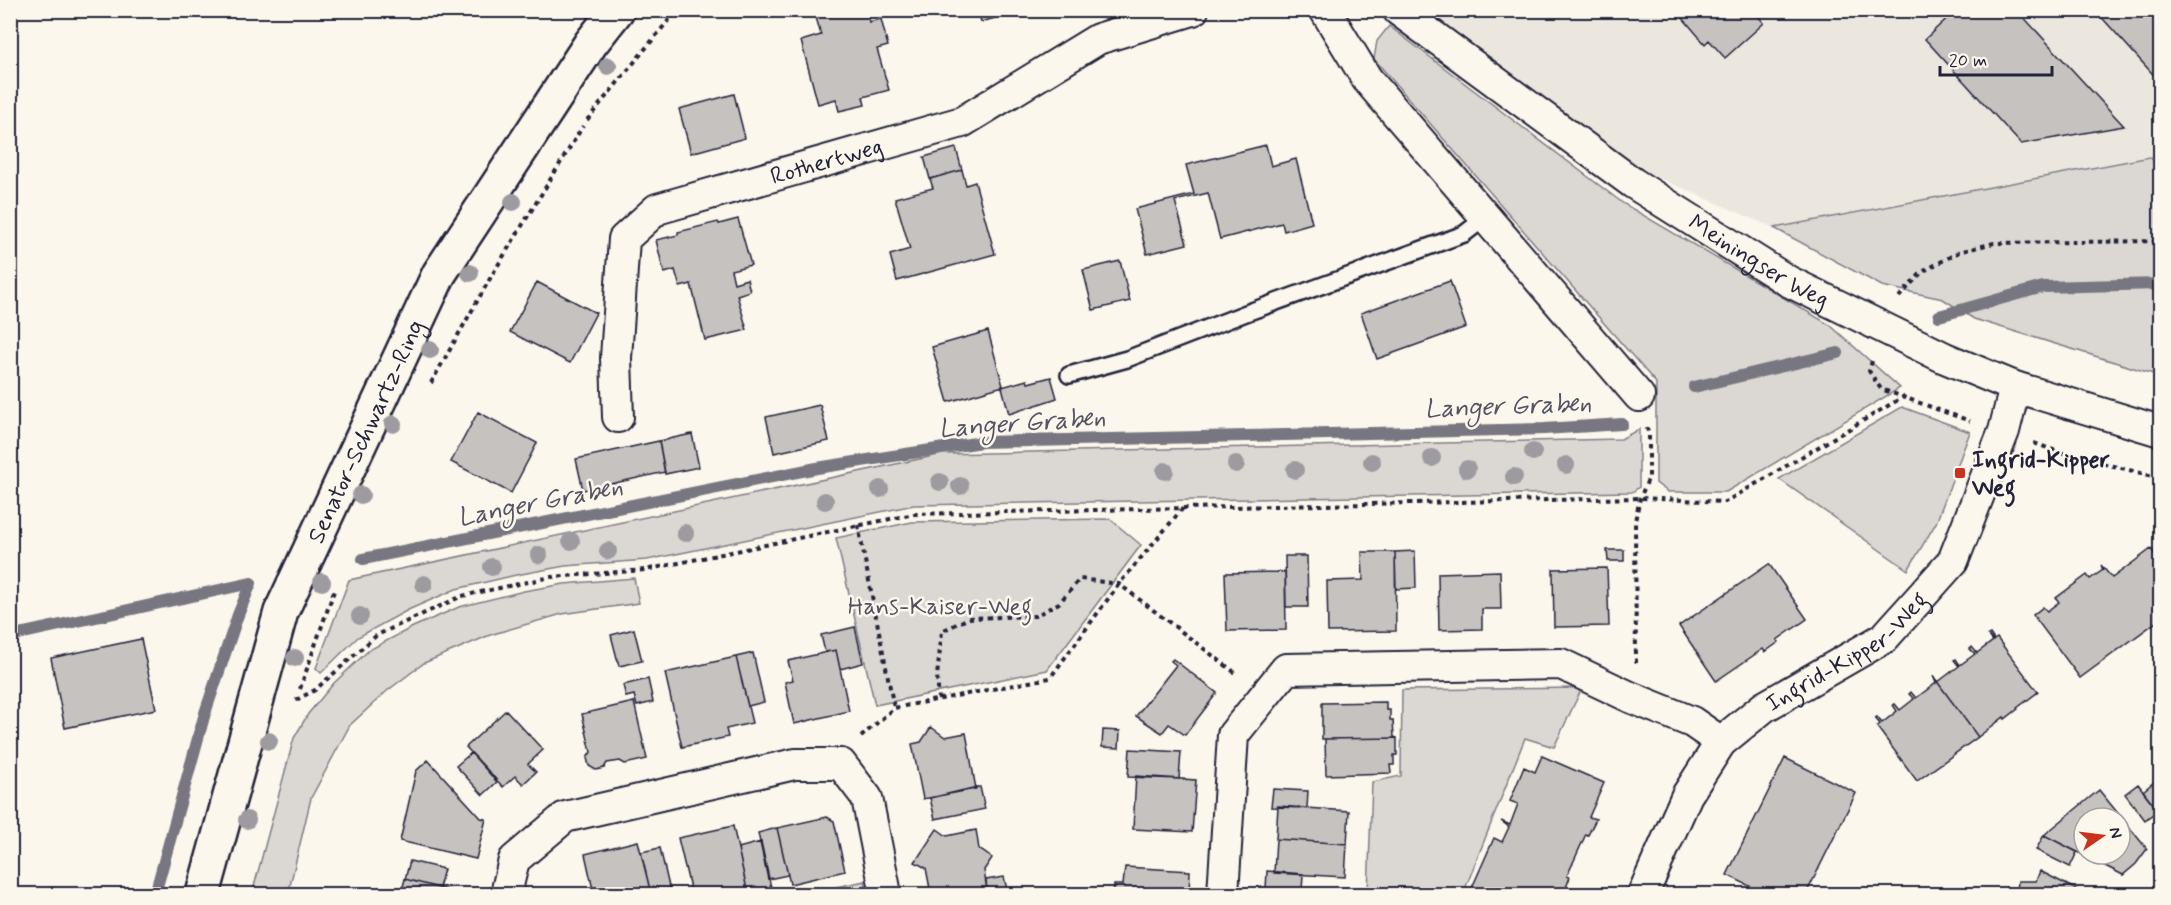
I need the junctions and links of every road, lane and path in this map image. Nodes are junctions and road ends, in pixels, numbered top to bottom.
1 (617, 10) edge
2 (677, 10) edge
3 (1193, 10) edge
4 (1325, 10) edge
5 (1398, 10) edge
6 (1486, 217) junction
7 (2160, 240) edge
8 (1882, 326) junction
9 (1069, 375) dead end
10 (2015, 387) junction
11 (425, 393) dead end
12 (1639, 396) dead end
13 (1903, 397) junction
14 (618, 417) dead end
15 (2004, 431) junction
16 (2160, 431) edge
17 (1649, 435) dead end
18 (2160, 478) edge
19 (1641, 498) junction
20 (1184, 508) junction
21 (858, 525) junction
22 (336, 584) dead end
23 (1119, 584) junction
24 (1265, 694) junction
25 (1630, 697) junction
26 (939, 700) junction
27 (894, 708) junction
28 (1721, 742) junction
29 (841, 764) junction
30 (203, 894) edge
31 (506, 894) edge
32 (886, 894) edge
33 (1223, 894) edge
34 (1643, 894) edge

1 - 30 main road, Senator-Schwartz-Ring
2 - 11 path
3 - 14 street, Rothertweg
4 - 6 street
5 - 8 street, Meiningser Weg
6 - 9 lane
6 - 12 street
7 - 8 path
8 - 10 street, Meiningser Weg
8 - 13 path
10 - 15 street, Ingrid-Kipper-Weg
10 - 16 street, Meiningser Weg
13 - 15 path
13 - 19 path
15 - 18 path
15 - 28 street, Ingrid-Kipper-Weg
17 - 19 path
19 - 20 path
19 - 25 path
20 - 21 path
20 - 23 path
21 - 22 path
21 - 27 path
23 - 24 path
23 - 26 path
23 - 26 path
24 - 25 street
24 - 33 street
25 - 28 street
26 - 27 path
27 - 29 path
28 - 34 street, Ingrid-Kipper-Weg
29 - 31 street
29 - 32 street

